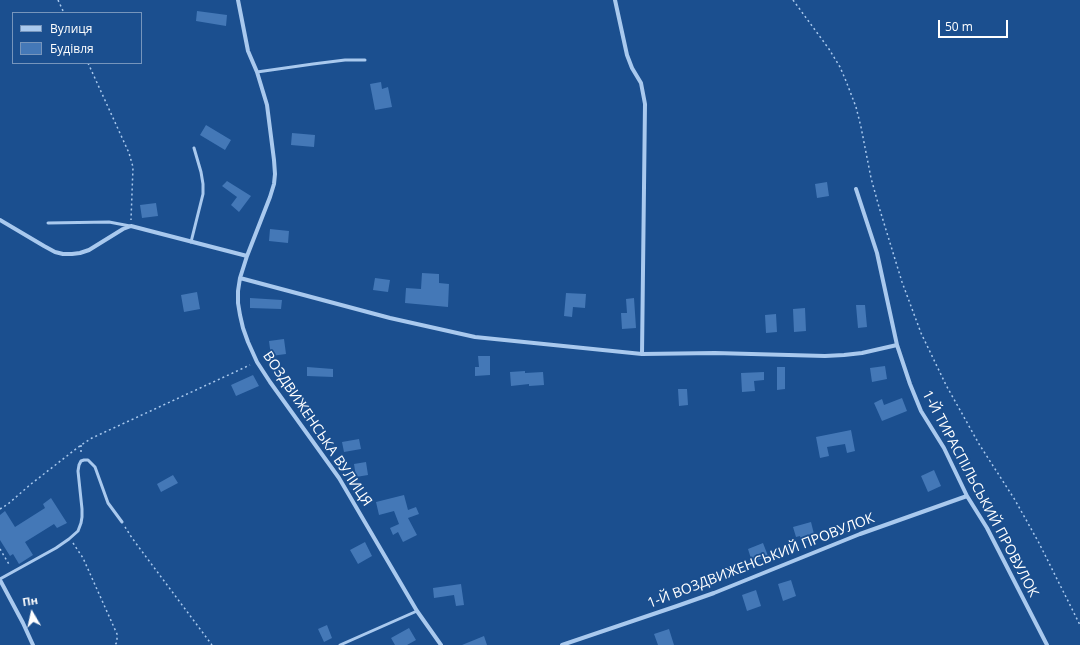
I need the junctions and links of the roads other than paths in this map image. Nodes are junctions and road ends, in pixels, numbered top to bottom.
1 (238, 0) edge
2 (615, 0) edge
3 (365, 60) dead end
4 (257, 72) junction
5 (194, 148) dead end
6 (856, 189) dead end
7 (0, 220) edge
8 (48, 223) dead end
9 (131, 226) junction
10 (191, 242) junction
11 (247, 256) junction
12 (240, 278) junction
13 (897, 345) junction
14 (642, 354) junction
15 (968, 496) junction
16 (122, 522) road end
17 (0, 579) edge
18 (417, 611) junction
19 (33, 645) edge
20 (340, 645) edge
21 (441, 645) edge
22 (562, 645) edge
23 (1048, 645) edge

1 - 4 street, ВОЗДВИЖЕНСЬКА ВУЛИЦЯ
2 - 14 street
3 - 4 lane
4 - 11 street, ВОЗДВИЖЕНСЬКА ВУЛИЦЯ
5 - 10 lane
6 - 13 street, 1-Й ТИРАСПІЛЬСЬКИЙ ПРОВУЛОК
7 - 9 street
8 - 9 lane
9 - 10 street
10 - 11 street
11 - 12 street, ВОЗДВИЖЕНСЬКА ВУЛИЦЯ
12 - 14 street
12 - 18 street, ВОЗДВИЖЕНСЬКА ВУЛИЦЯ
13 - 14 street
13 - 15 street, 1-Й ТИРАСПІЛЬСЬКИЙ ПРОВУЛОК
15 - 22 street, 1-Й ВОЗДВИЖЕНСЬКИЙ ПРОВУЛОК
15 - 23 street, 1-Й ТИРАСПІЛЬСЬКИЙ ПРОВУЛОК
16 - 17 lane
17 - 19 street
18 - 20 lane
18 - 21 street, ВОЗДВИЖЕНСЬКА ВУЛИЦЯ

